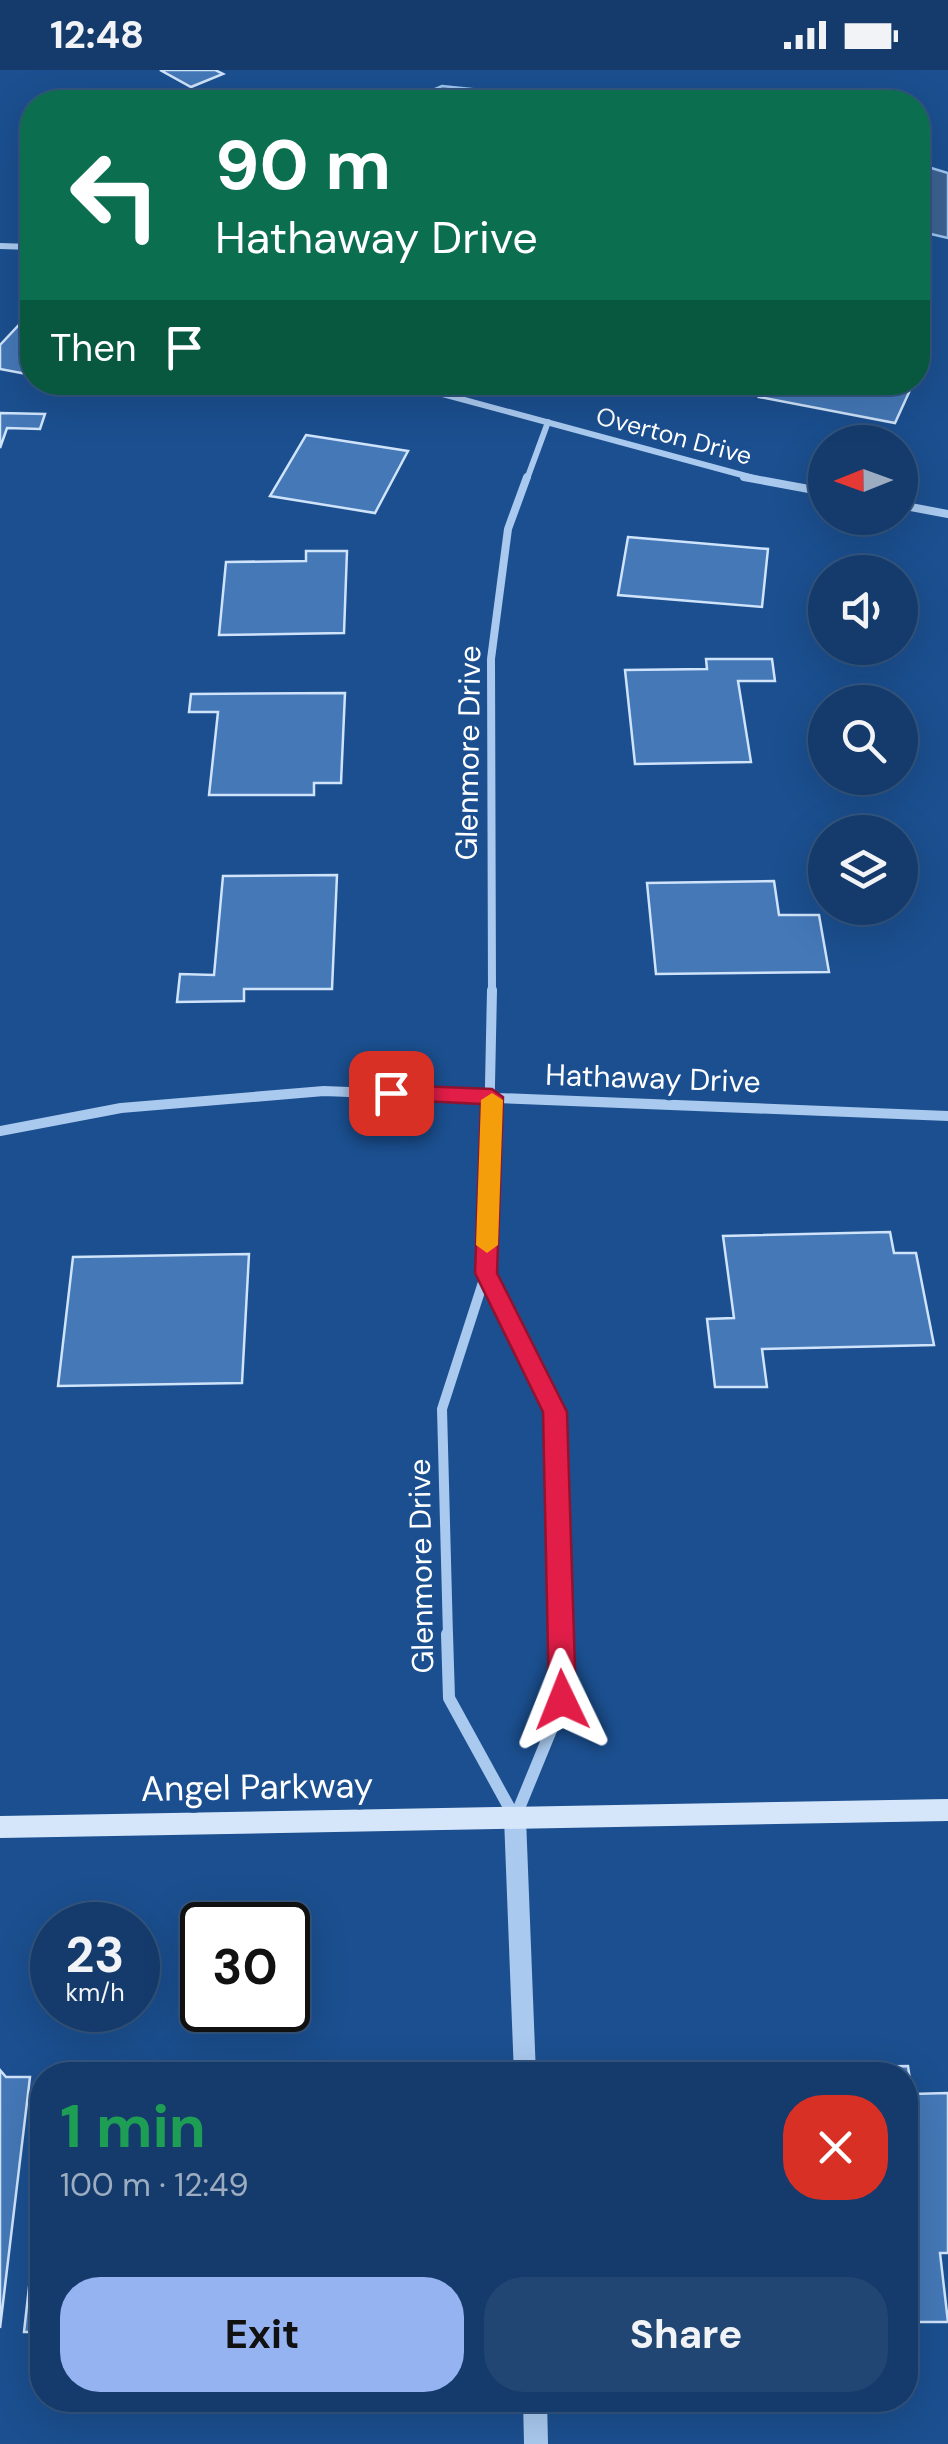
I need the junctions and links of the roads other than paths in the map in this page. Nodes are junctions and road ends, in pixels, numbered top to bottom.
1 (447, 395) edge
2 (548, 422) junction
3 (808, 489) edge
4 (918, 508) edge
5 (948, 514) edge
6 (492, 1097) junction
7 (948, 1116) edge
8 (0, 1132) edge
9 (486, 1273) junction
10 (948, 1810) edge
11 (516, 1818) junction
12 (0, 1827) edge
13 (524, 2062) edge
14 (535, 2412) edge
15 (536, 2444) edge

1 - 2 street, Overton Drive
2 - 3 street, Overton Drive
2 - 6 street, Glenmore Drive
4 - 5 street
6 - 7 street, Hathaway Drive
6 - 8 street, Hathaway Drive
6 - 9 street, Glenmore Drive
9 - 11 street, Glenmore Drive
9 - 11 street, Glenmore Drive
10 - 11 main road, Angel Parkway
11 - 12 main road, Angel Parkway
11 - 13 street
14 - 15 street

